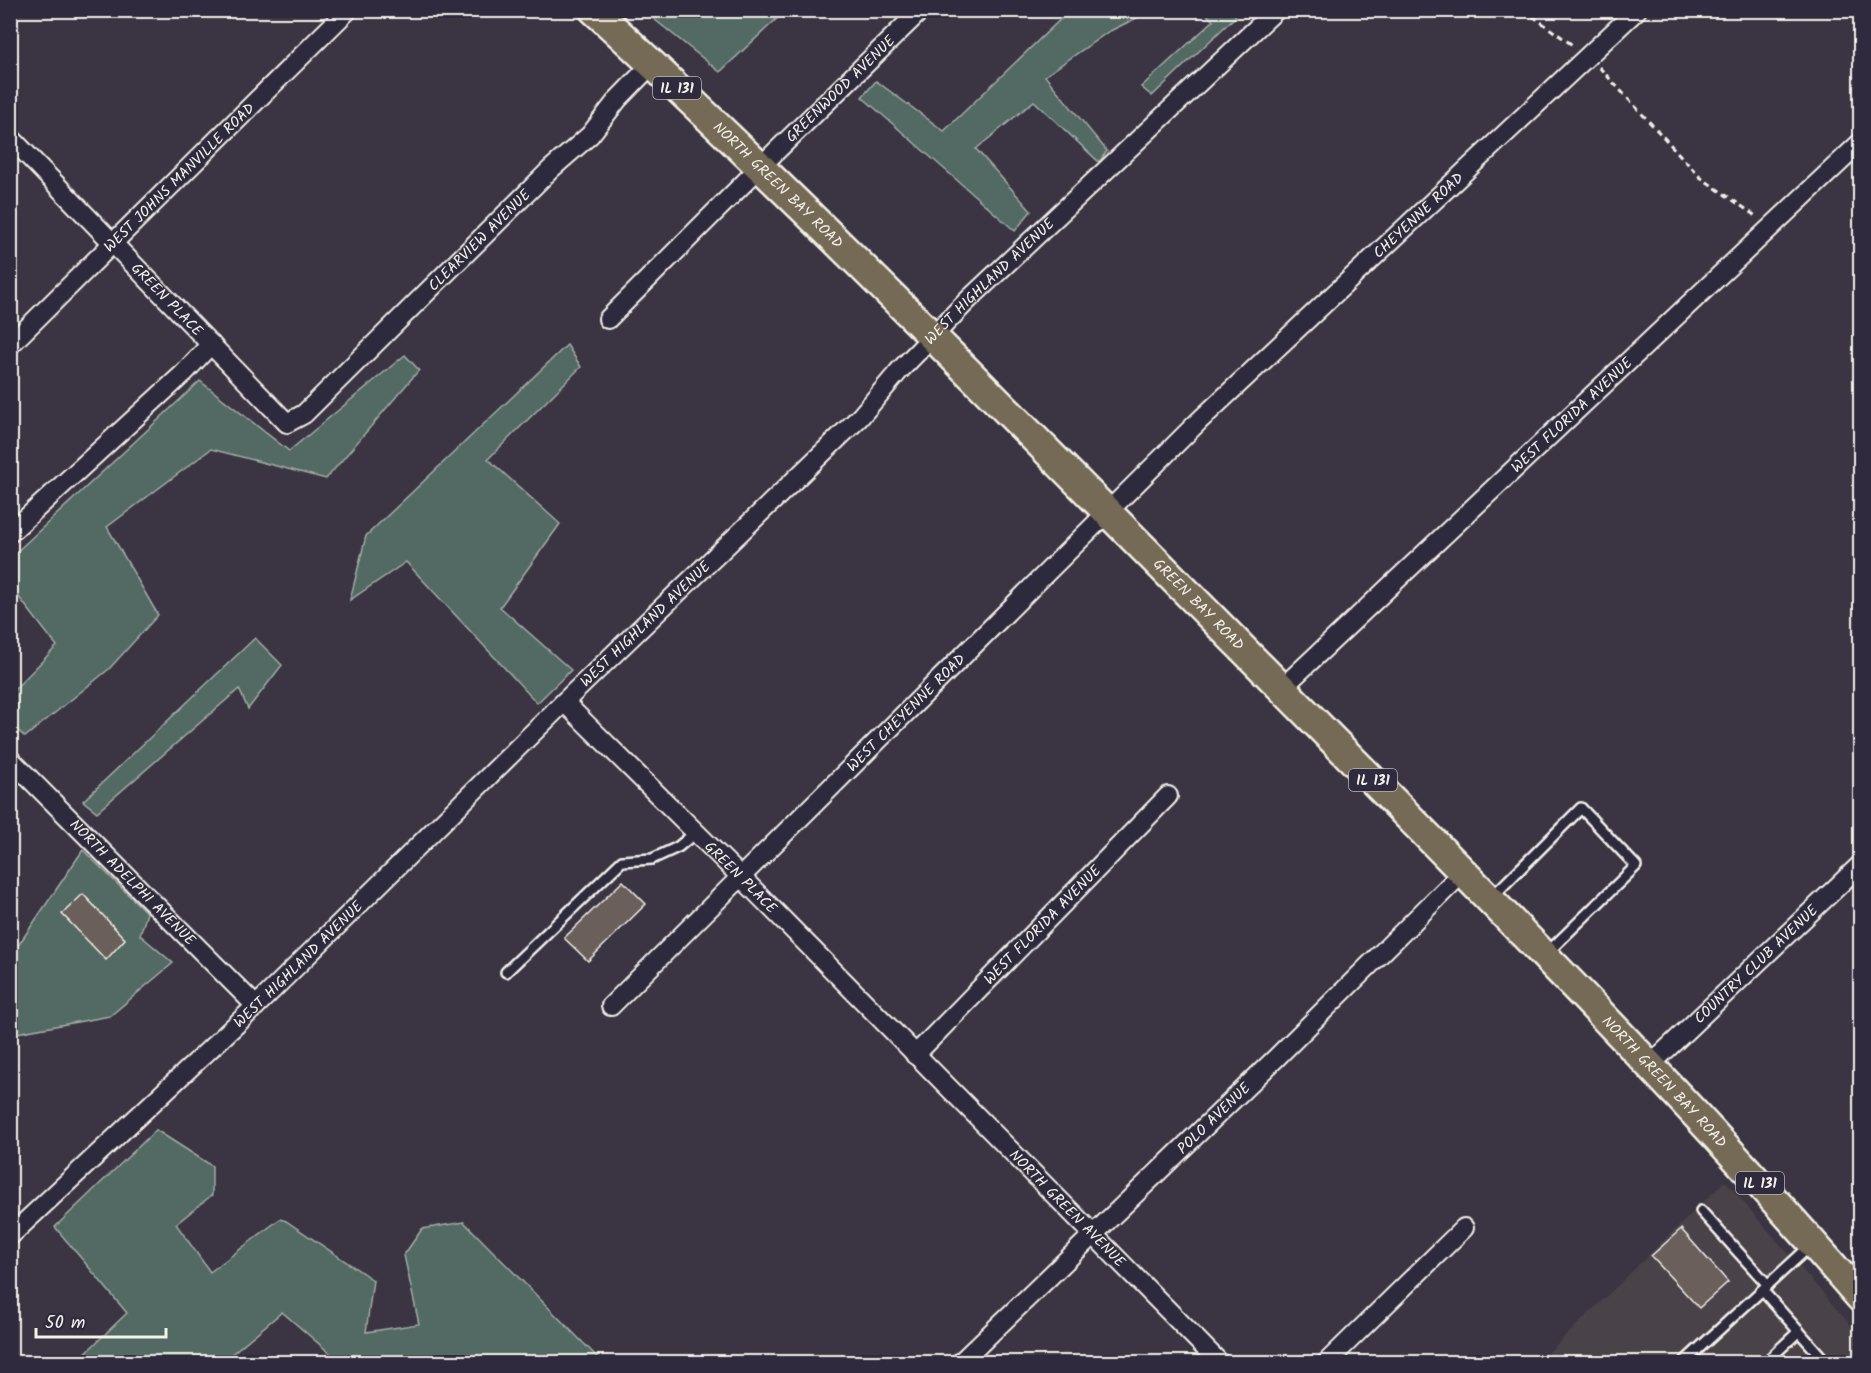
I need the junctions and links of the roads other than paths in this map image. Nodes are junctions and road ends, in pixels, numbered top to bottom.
1 (348, 10) edge
2 (594, 10) edge
3 (921, 10) edge
4 (1276, 10) edge
5 (1636, 10) edge
6 (652, 64) junction
7 (10, 137) edge
8 (1860, 143) edge
9 (760, 166) junction
10 (114, 242) junction
11 (608, 319) dead end
12 (932, 337) junction
13 (211, 344) junction
14 (10, 345) edge
15 (304, 414) joint
16 (1199, 421) joint
17 (1106, 512) junction
18 (10, 533) edge
19 (1282, 688) junction
20 (564, 702) junction
21 (10, 759) edge
22 (1168, 796) dead end
23 (695, 833) junction
24 (1860, 865) edge
25 (1464, 871) junction
26 (741, 877) junction
27 (1491, 898) junction
28 (1546, 955) junction
29 (506, 972) dead end
30 (256, 1006) junction
31 (611, 1006) dead end
32 (915, 1055) junction
33 (1650, 1065) junction
34 (1701, 1211) dead end
35 (1464, 1228) dead end
36 (1092, 1234) junction
37 (10, 1236) edge
38 (1813, 1243) junction
39 (1765, 1287) junction
40 (1860, 1297) edge
41 (1799, 1331) junction
42 (961, 1362) edge
43 (1219, 1362) edge
44 (1327, 1362) edge
45 (1684, 1362) edge
46 (1766, 1362) edge
47 (1826, 1362) edge

1 - 10 street, WEST JOHNS MANVILLE ROAD
2 - 6 main road, NORTH GREEN BAY ROAD / IL 131
3 - 9 street, GREENWOOD AVENUE
4 - 12 street, WEST HIGHLAND AVENUE
5 - 16 street, CHEYENNE ROAD
6 - 9 main road, NORTH GREEN BAY ROAD / IL 131
6 - 15 street, CLEARVIEW AVENUE
7 - 10 street, GREEN PLACE
8 - 19 street, WEST FLORIDA AVENUE
9 - 11 street, GREENWOOD AVENUE
9 - 12 main road, NORTH GREEN BAY ROAD / IL 131
10 - 13 street, GREEN PLACE
10 - 14 street, WEST JOHNS MANVILLE ROAD
12 - 17 main road, GREEN BAY ROAD / IL 131
12 - 20 street, WEST HIGHLAND AVENUE
13 - 15 street, GREEN PLACE
13 - 18 street
16 - 17 street, WEST CHEYENNE ROAD
17 - 19 main road, GREEN BAY ROAD / IL 131
17 - 26 street, WEST CHEYENNE ROAD
19 - 25 main road, GREEN BAY ROAD / IL 131
20 - 23 street, GREEN PLACE
20 - 30 street, WEST HIGHLAND AVENUE
21 - 30 street, NORTH ADELPHI AVENUE
22 - 32 street, WEST FLORIDA AVENUE
23 - 26 street, GREEN PLACE
23 - 29 lane
24 - 33 street, COUNTRY CLUB AVENUE
25 - 27 main road, NORTH GREEN BAY ROAD / IL 131
25 - 36 street, POLO AVENUE
26 - 31 street, WEST CHEYENNE ROAD
26 - 32 street, GREEN PLACE
27 - 28 main road, NORTH GREEN BAY ROAD / IL 131
27 - 28 lane
28 - 33 main road, NORTH GREEN BAY ROAD / IL 131
30 - 37 street, WEST HIGHLAND AVENUE
32 - 36 street, NORTH GREEN AVENUE
33 - 38 main road, NORTH GREEN BAY ROAD / IL 131
34 - 39 lane
35 - 44 street
36 - 42 street, POLO AVENUE
36 - 43 street, NORTH GREEN AVENUE
38 - 39 lane
38 - 40 main road, NORTH GREEN BAY ROAD / IL 131
39 - 41 lane
39 - 45 lane
41 - 46 lane
41 - 47 lane

